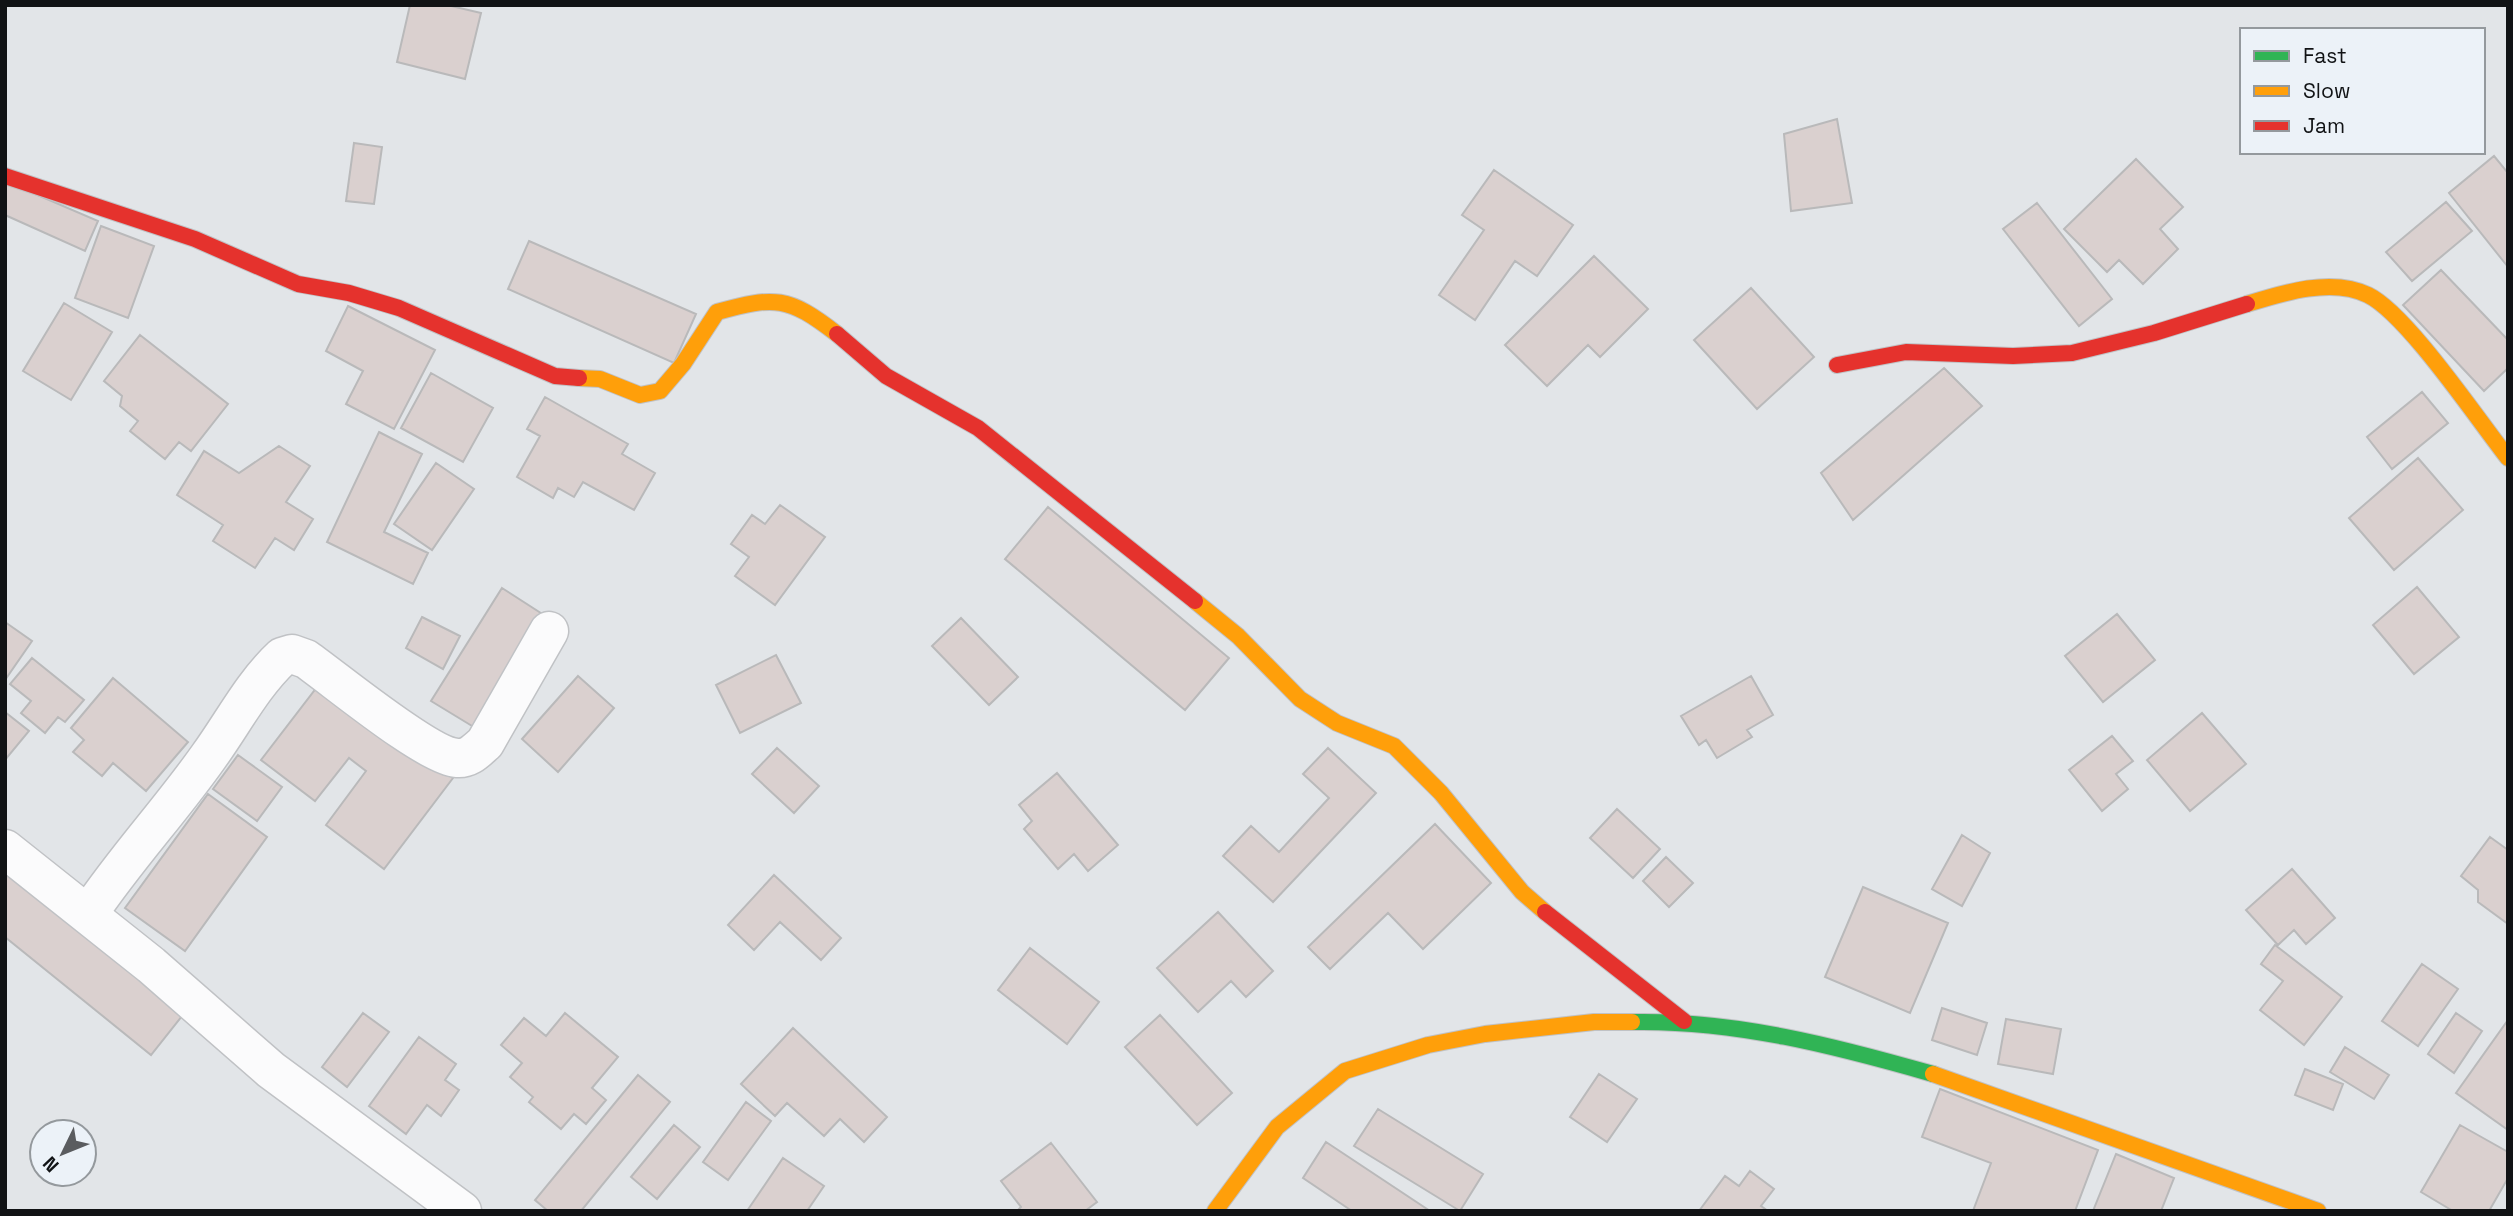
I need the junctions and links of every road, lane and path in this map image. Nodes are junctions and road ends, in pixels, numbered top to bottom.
1 (5, 176) edge
2 (1837, 365) dead end
3 (2508, 458) edge
4 (550, 631) dead end
5 (5, 849) edge
6 (89, 913) junction
7 (1684, 1021) junction
8 (462, 1211) edge
9 (1215, 1211) edge
10 (2318, 1211) edge

1 - 7 street
2 - 3 street
4 - 6 street
5 - 6 street
6 - 8 street
7 - 9 street
7 - 10 street

